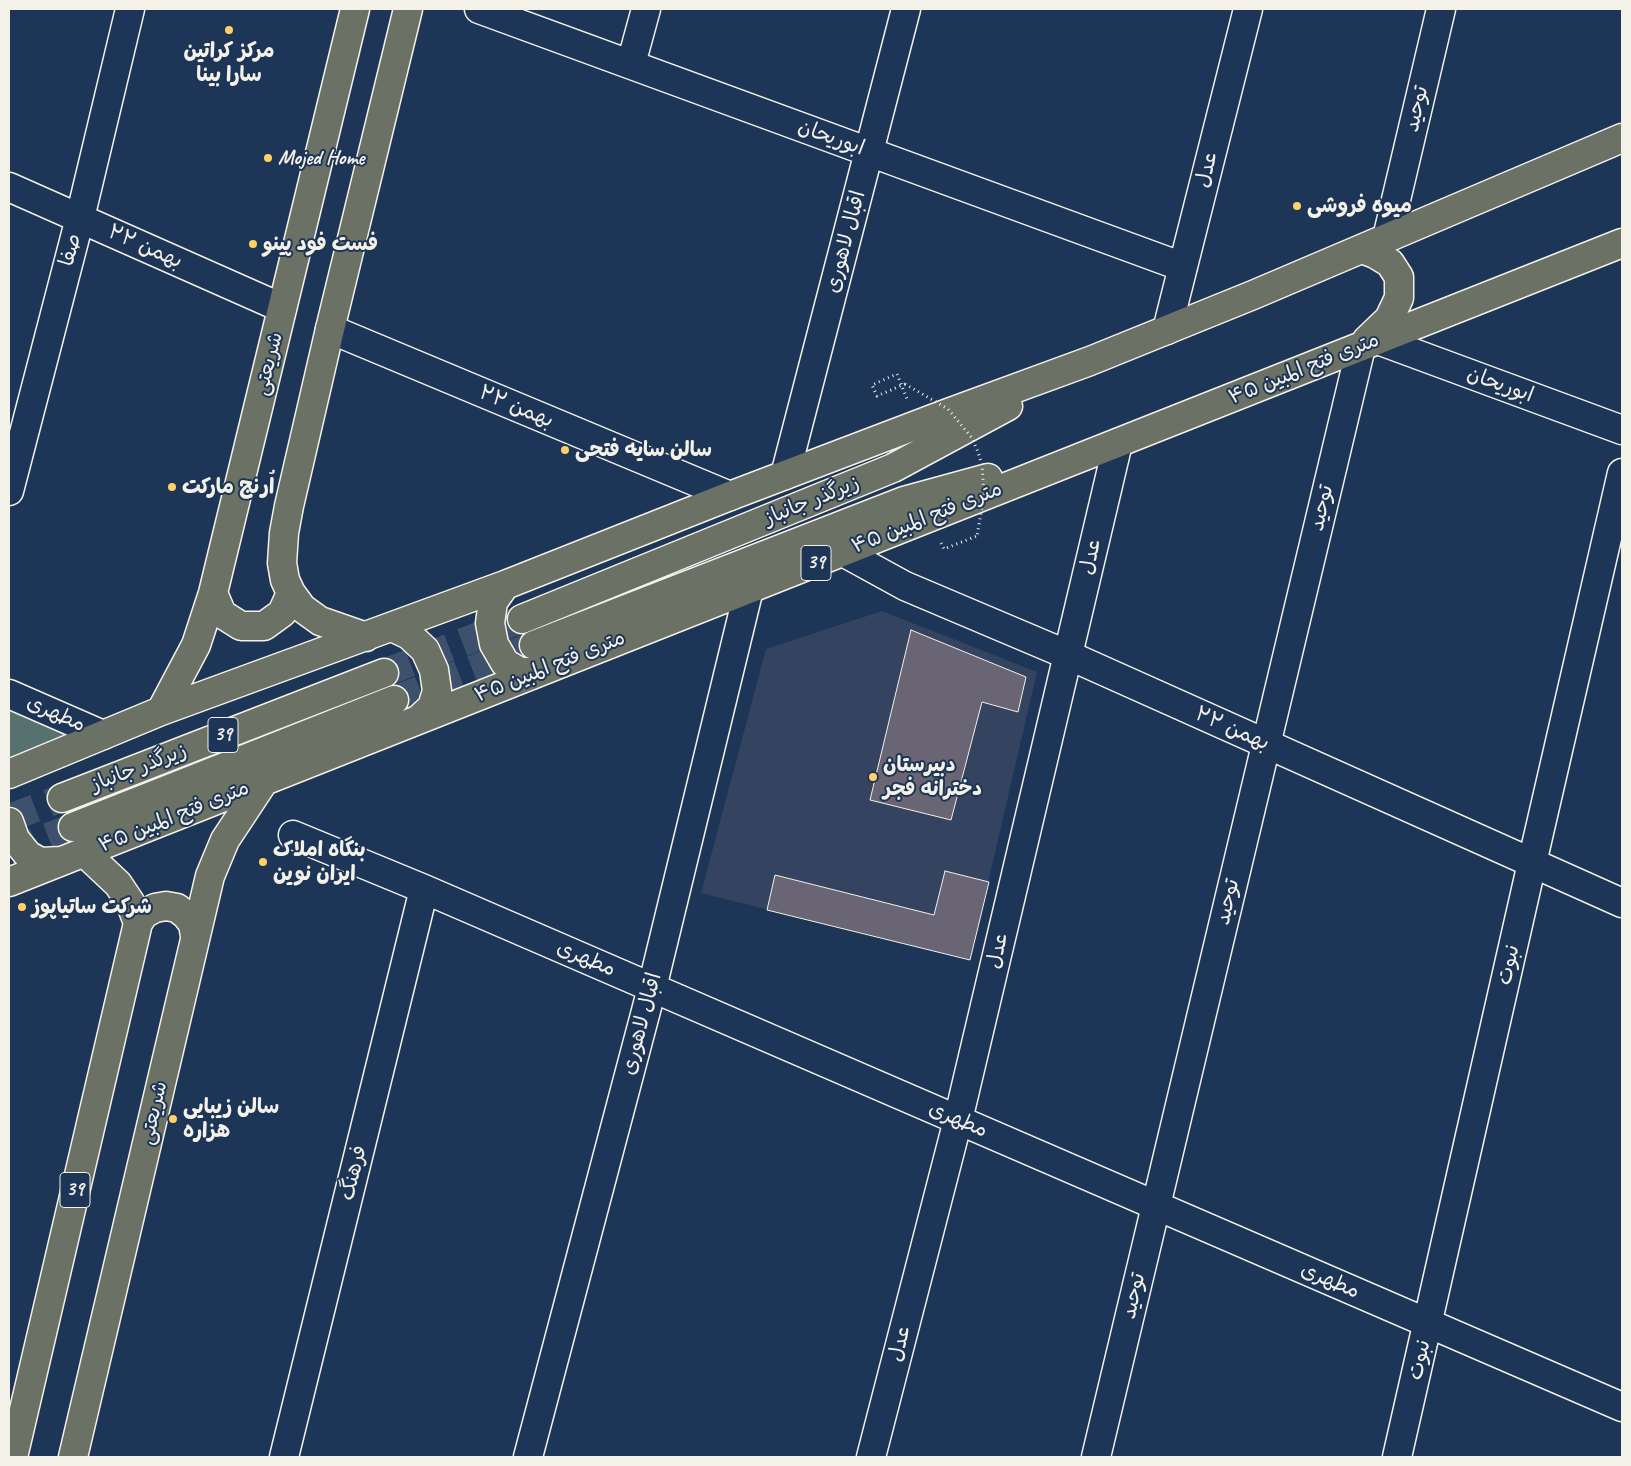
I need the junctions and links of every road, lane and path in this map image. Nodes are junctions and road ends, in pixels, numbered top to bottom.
1 (130, 9) edge
2 (354, 9) edge
3 (408, 9) edge
4 (479, 9) edge
5 (646, 9) edge
6 (906, 9) edge
7 (1248, 9) edge
8 (1441, 9) edge
9 (631, 64) junction
10 (1622, 138) edge
11 (869, 152) junction
12 (9, 187) edge
13 (80, 218) junction
14 (1387, 238) junction
15 (1622, 243) edge
16 (1362, 249) junction
17 (1183, 267) junction
18 (282, 308) junction
19 (330, 329) junction
20 (1167, 330) junction
21 (1369, 343) junction
22 (1090, 361) junction
23 (896, 374) dead end
24 (1622, 430) edge
25 (1118, 443) junction
26 (1622, 473) edge
27 (785, 475) junction
28 (9, 491) edge
29 (730, 496) junction
30 (944, 550) dead end
31 (843, 552) junction
32 (505, 585) junction
33 (749, 589) junction
34 (213, 593) junction
35 (291, 593) junction
36 (522, 619) tunnel mouth
37 (392, 627) junction
38 (366, 637) junction
39 (534, 645) tunnel mouth
40 (1068, 655) junction
41 (538, 672) junction
42 (384, 673) tunnel mouth
43 (9, 694) edge
44 (394, 700) tunnel mouth
45 (161, 711) junction
46 (418, 720) junction
47 (103, 735) junction
48 (1266, 744) junction
49 (18, 770) edge
50 (264, 781) junction
51 (9, 795) edge
52 (62, 798) tunnel mouth
53 (9, 822) edge
54 (73, 827) tunnel mouth
55 (293, 835) dead end
56 (72, 857) junction
57 (1532, 863) junction
58 (9, 882) edge
59 (424, 889) junction
60 (1622, 903) edge
61 (138, 923) junction
62 (195, 936) junction
63 (652, 988) junction
64 (958, 1120) junction
65 (1156, 1206) junction
66 (1428, 1323) junction
67 (1622, 1407) edge
68 (13, 1457) edge
69 (73, 1457) edge
70 (284, 1457) edge
71 (528, 1457) edge
72 (871, 1457) edge
73 (1096, 1457) edge
74 (1397, 1457) edge

1 - 13 street, صفا
2 - 18 main road, شریعتی
3 - 19 main road
4 - 9 street, ابوریحان
5 - 9 street
6 - 11 street, اقبال لاهوری
7 - 17 street, عدل
8 - 14 street, توحید
9 - 11 street, ابوریحان
10 - 14 main road, 39
11 - 17 street, ابوریحان
11 - 27 street, اقبال لاهوری
12 - 13 street, ۲۲ بهمن
13 - 18 street, ۲۲ بهمن
13 - 28 street, صفا
14 - 16 main road, 39
15 - 21 main road, ۴۵ متری فتح المبین / 39
16 - 20 main road, 39
16 - 21 main road
17 - 20 street, عدل
18 - 34 main road, شریعتی
19 - 29 street, ۲۲ بهمن
19 - 35 main road
20 - 22 main road, 39
21 - 24 street, ابوریحان
21 - 25 main road, ۴۵ متری فتح المبین / 39
21 - 48 street, توحید
22 - 27 main road, 39
22 - 36 main road, زیرگذر جانباز / 39
23 - 30 path, bridge
25 - 31 main road, ۴۵ متری فتح المبین / 39
25 - 39 main road, زیرگذر جانباز / 39
25 - 40 street, عدل
26 - 57 street, نبوت
27 - 29 main road, 39
29 - 32 main road, 39
31 - 33 main road, ۴۵ متری فتح المبین / 39
31 - 40 street, ۲۲ بهمن
32 - 37 main road, 39
32 - 41 main road
33 - 41 main road, ۴۵ متری فتح المبین / 39
33 - 63 street, اقبال لاهوری
34 - 35 main road
34 - 45 main road, شریعتی
35 - 38 main road
37 - 38 main road, 39
37 - 46 main road
38 - 45 main road, 39
40 - 48 street, ۲۲ بهمن
40 - 64 street, عدل
41 - 46 main road, ۴۵ متری فتح المبین / 39
42 - 52 main road, زیرگذر جانباز / 39
43 - 47 street, مطهری
44 - 54 main road, زیرگذر جانباز / 39
45 - 47 main road, 39
46 - 50 main road, ۴۵ متری فتح المبین / 39
47 - 49 main road, 39
48 - 57 street, ۲۲ بهمن
48 - 65 street, توحید
49 - 51 main road
50 - 56 main road, ۴۵ متری فتح المبین / 39
50 - 62 main road, شریعتی
53 - 56 main road
55 - 59 street, مطهری
56 - 58 main road, ۴۵ متری فتح المبین / 39
56 - 61 main road
57 - 60 street, ۲۲ بهمن
57 - 66 street, نبوت
59 - 63 street, مطهری
59 - 70 street, فرهنگ
61 - 62 main road
61 - 68 main road, 39
62 - 69 main road, شریعتی
63 - 64 street, مطهری
63 - 71 street, اقبال لاهوری
64 - 65 street, مطهری
64 - 72 street, عدل
65 - 66 street, مطهری
65 - 73 street, توحید
66 - 67 street, مطهری
66 - 74 street, نبوت

